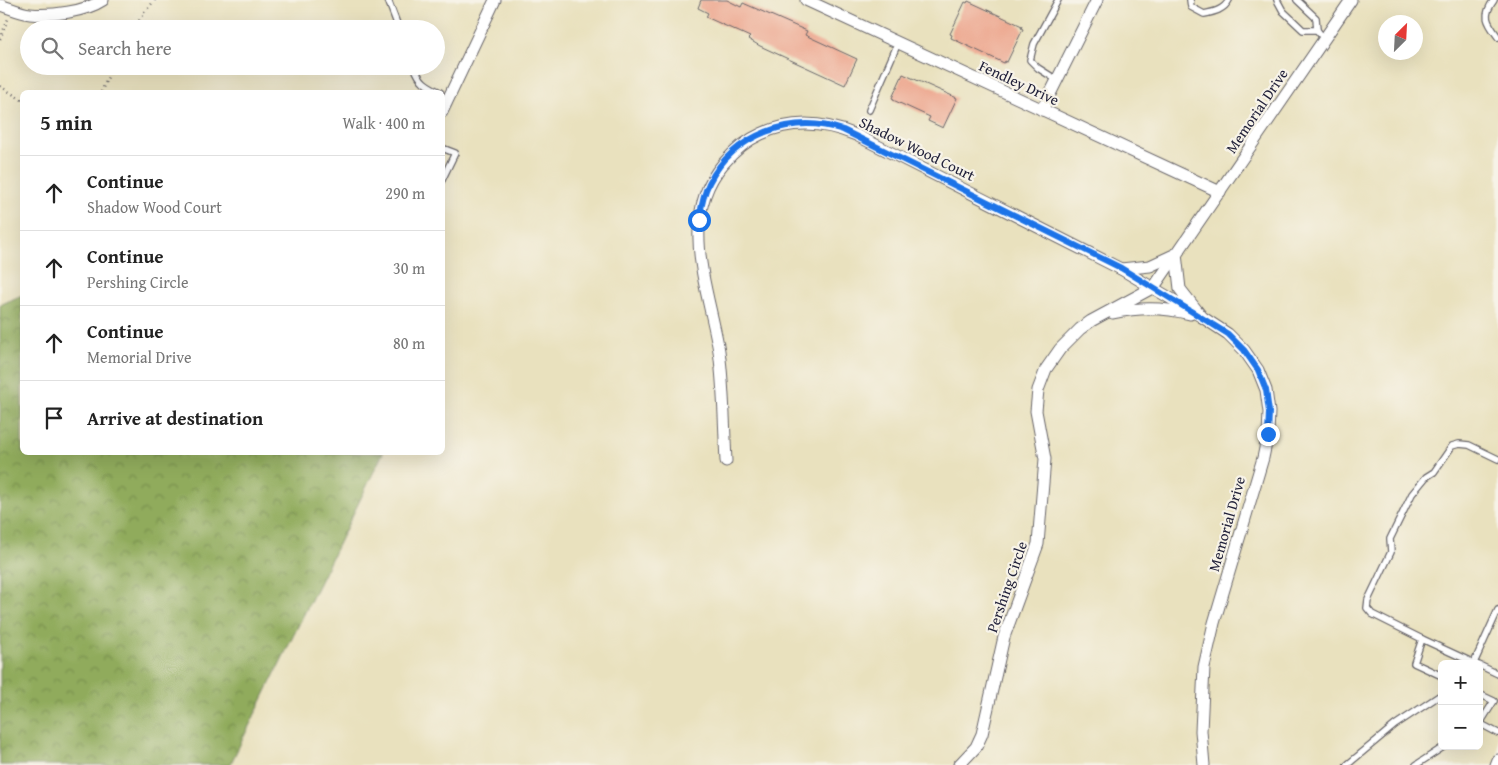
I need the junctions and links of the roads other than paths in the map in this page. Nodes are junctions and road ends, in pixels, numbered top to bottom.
1 (103, 0) edge
2 (388, 0) edge
3 (495, 0) edge
4 (806, 0) edge
5 (1058, 0) edge
6 (1098, 0) edge
7 (1190, 0) edge
8 (1229, 0) edge
9 (1277, 0) edge
10 (1297, 0) edge
11 (1351, 0) edge
12 (1494, 0) edge
13 (0, 5) edge
14 (396, 20) edge
15 (1317, 30) junction
16 (1498, 37) edge
17 (1324, 40) junction
18 (898, 43) junction
19 (418, 75) edge
20 (1057, 80) junction
21 (436, 90) edge
22 (445, 92) edge
23 (868, 110) dead end
24 (1042, 110) junction
25 (445, 149) edge
26 (445, 173) edge
27 (1220, 192) junction
28 (1176, 254) junction
29 (1121, 268) junction
30 (1154, 287) junction
31 (1099, 316) junction
32 (1202, 317) junction
33 (1498, 459) edge
34 (726, 461) dead end
35 (1498, 610) edge
36 (1422, 638) junction
37 (1468, 660) edge
38 (1478, 660) edge
39 (1483, 667) edge
40 (1438, 674) edge
41 (1498, 674) edge
42 (1483, 696) edge
43 (1438, 697) edge
44 (1483, 719) edge
45 (1483, 726) edge
46 (1498, 733) edge
47 (1439, 750) edge
48 (1498, 760) edge
49 (961, 764) edge
50 (1204, 765) edge
51 (1347, 765) edge
52 (1416, 765) edge
53 (1496, 765) edge

1 - 13 street
2 - 14 lane
3 - 22 street
4 - 18 street, Fendley Drive
5 - 20 lane
6 - 20 street
7 - 8 lane
9 - 15 lane
10 - 15 lane
11 - 17 street, Memorial Drive
12 - 16 lane
15 - 17 lane
17 - 27 street, Memorial Drive
18 - 23 lane
18 - 24 street, Fendley Drive
19 - 21 lane
20 - 24 street
24 - 27 street, Fendley Drive
25 - 26 lane
27 - 28 street, Memorial Drive
28 - 29 street
28 - 30 street, Pershing Circle
28 - 32 street, Memorial Drive
29 - 30 street, Shadow Wood Court
29 - 34 street, Shadow Wood Court
30 - 31 street, Pershing Circle
30 - 32 street
31 - 32 street, Memorial Drive
31 - 49 street, Pershing Circle
32 - 50 street, Memorial Drive
33 - 36 lane
35 - 38 lane
36 - 37 lane
36 - 40 lane
39 - 41 lane
42 - 44 lane
43 - 51 lane
45 - 46 lane
47 - 52 lane
48 - 53 street

